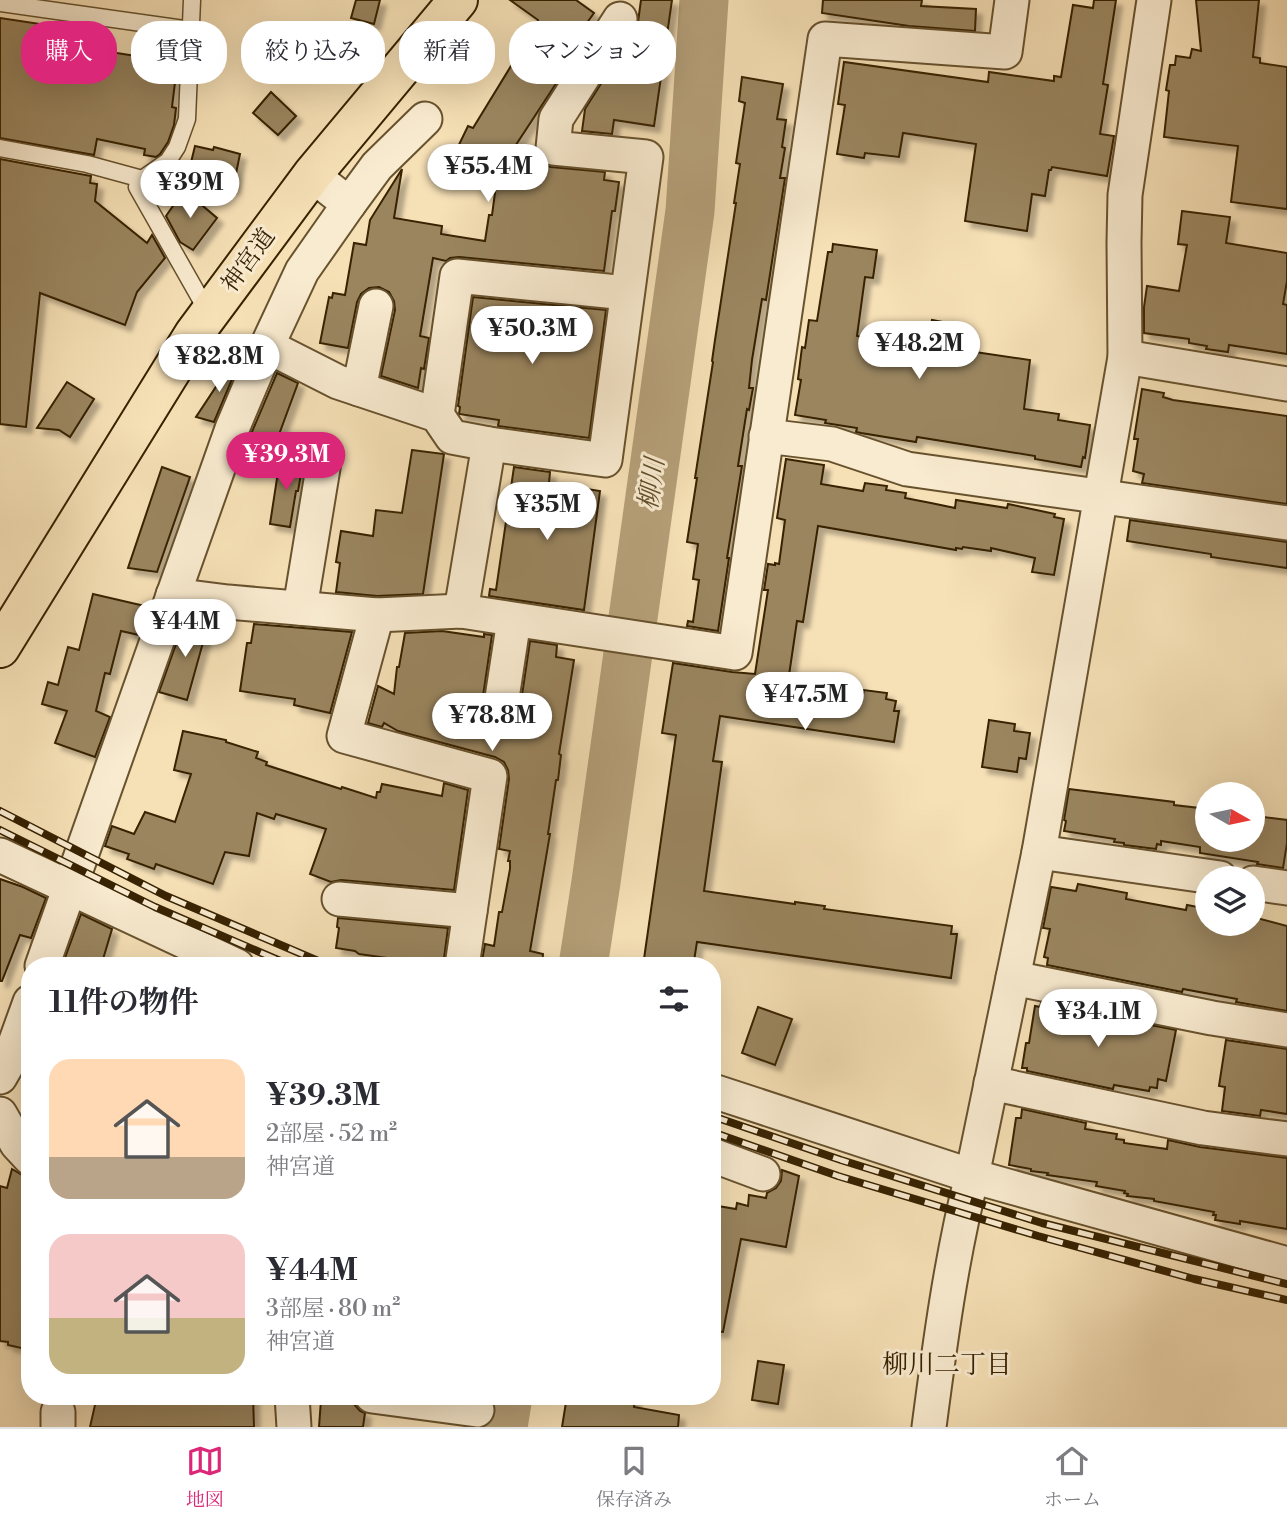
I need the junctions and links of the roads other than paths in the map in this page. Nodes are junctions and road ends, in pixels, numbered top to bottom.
1 (192, 0) edge
2 (456, 0) edge
3 (1012, 0) edge
4 (1154, 0) edge
5 (0, 3) edge
6 (620, 19) dead end
7 (191, 21) edge
8 (131, 22) edge
9 (189, 84) edge
10 (425, 119) dead end
11 (0, 148) edge
12 (312, 175) junction
13 (142, 179) junction
14 (349, 204) junction
15 (627, 293) junction
16 (376, 306) dead end
17 (209, 314) junction
18 (267, 346) junction
19 (1125, 358) junction
20 (1287, 384) edge
21 (359, 389) junction
22 (437, 415) junction
23 (766, 436) junction
24 (489, 444) junction
25 (324, 462) dead end
26 (1101, 496) junction
27 (1287, 523) edge
28 (173, 595) junction
29 (300, 608) junction
30 (461, 611) junction
31 (377, 615) junction
32 (514, 620) junction
33 (0, 648) edge
34 (502, 698) dead end
35 (1039, 852) junction
36 (0, 855) edge
37 (1195, 874) edge
38 (1265, 885) edge
39 (70, 888) junction
40 (1287, 888) edge
41 (339, 899) dead end
42 (470, 911) junction
43 (46, 957) edge
44 (217, 957) edge
45 (463, 957) edge
46 (1013, 978) junction
47 (1287, 1030) edge
48 (21, 1037) edge
49 (13, 1069) edge
50 (991, 1083) junction
51 (721, 1094) edge
52 (0, 1114) edge
53 (1287, 1139) edge
54 (16, 1155) edge
55 (721, 1158) edge
56 (763, 1174) dead end
57 (972, 1176) junction
58 (1287, 1264) edge
59 (293, 1405) edge
60 (435, 1405) edge
61 (477, 1411) edge
62 (294, 1427) edge
63 (929, 1427) edge

1 - 7 lane
2 - 12 main road, 神宮道
3 - 23 street
4 - 19 street
5 - 8 lane
6 - 15 street
9 - 13 lane
10 - 14 street
11 - 13 lane
12 - 14 street
12 - 17 main road, 神宮道
13 - 17 lane
14 - 18 street
15 - 22 street
15 - 24 street
16 - 21 street
17 - 33 main road, 神宮道
18 - 21 street
18 - 28 street
19 - 20 street
19 - 26 street
21 - 22 street
22 - 24 street
23 - 26 street
23 - 32 street
24 - 30 street
25 - 29 street
26 - 27 street
26 - 35 street
28 - 29 street
28 - 39 street
29 - 31 street
30 - 31 street
30 - 32 street
31 - 42 street
32 - 34 street
35 - 37 street
35 - 46 street
36 - 39 street
38 - 40 street
39 - 43 street
39 - 44 street
41 - 42 street
42 - 45 street
46 - 47 street
46 - 50 street
48 - 49 street
50 - 53 street
50 - 57 street
51 - 57 street
52 - 54 street
55 - 56 street
57 - 58 street
57 - 63 street
59 - 62 street
60 - 61 street

